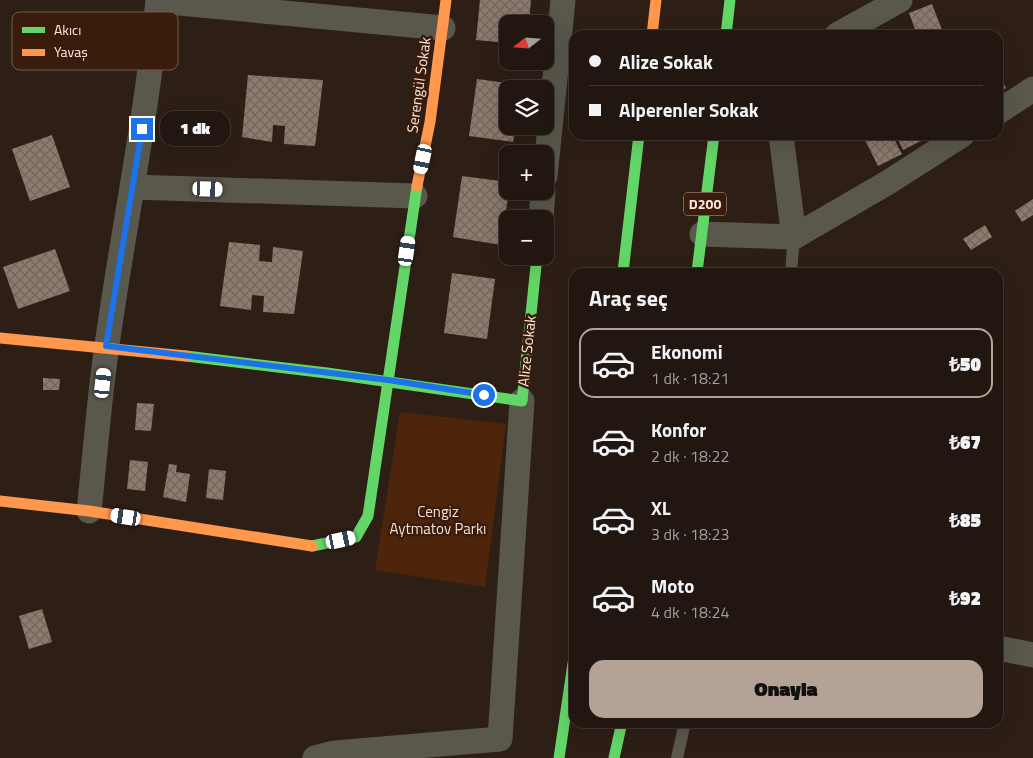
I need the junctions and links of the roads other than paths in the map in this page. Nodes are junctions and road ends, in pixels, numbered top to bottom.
1 (158, 0) edge
2 (446, 0) edge
3 (563, 0) edge
4 (656, 0) edge
5 (730, 0) edge
6 (900, 0) edge
7 (286, 6) edge
8 (442, 28) junction
9 (653, 30) edge
10 (727, 30) edge
11 (846, 30) edge
12 (149, 70) edge
13 (1033, 89) edge
14 (1003, 109) edge
15 (638, 140) edge
16 (713, 140) edge
17 (783, 140) edge
18 (954, 140) edge
19 (548, 145) edge
20 (133, 187) junction
21 (415, 196) junction
22 (702, 234) junction
23 (794, 238) junction
24 (536, 265) edge
25 (623, 268) edge
26 (698, 268) edge
27 (791, 268) edge
28 (0, 338) edge
29 (106, 346) junction
30 (388, 380) junction
31 (522, 401) junction
32 (0, 501) edge
33 (89, 511) junction
34 (1003, 649) edge
35 (1033, 655) edge
36 (569, 691) edge
37 (621, 728) edge
38 (684, 728) edge
39 (315, 758) edge
40 (559, 758) edge
41 (614, 758) edge
42 (677, 758) edge

1 - 7 street
2 - 8 main road, Serengül Sokak
3 - 19 street
4 - 9 main road
5 - 10 main road
6 - 11 street
7 - 8 street
8 - 21 main road, Serengül Sokak
12 - 20 street
13 - 14 street
15 - 25 main road
16 - 22 main road, D200
17 - 23 street
18 - 23 street
20 - 21 street
20 - 29 street
21 - 30 main road, Serengül Sokak
22 - 23 street
22 - 26 main road, D200
23 - 27 lane
24 - 31 main road, Alize Sokak
28 - 29 main road, Alize Sokak
29 - 30 main road, Alize Sokak
29 - 33 street
30 - 31 main road, Alize Sokak
30 - 33 main road, Serengül Sokak
31 - 39 street
32 - 33 main road, Serengül Sokak
34 - 35 street
36 - 40 main road
37 - 41 main road
38 - 42 lane

